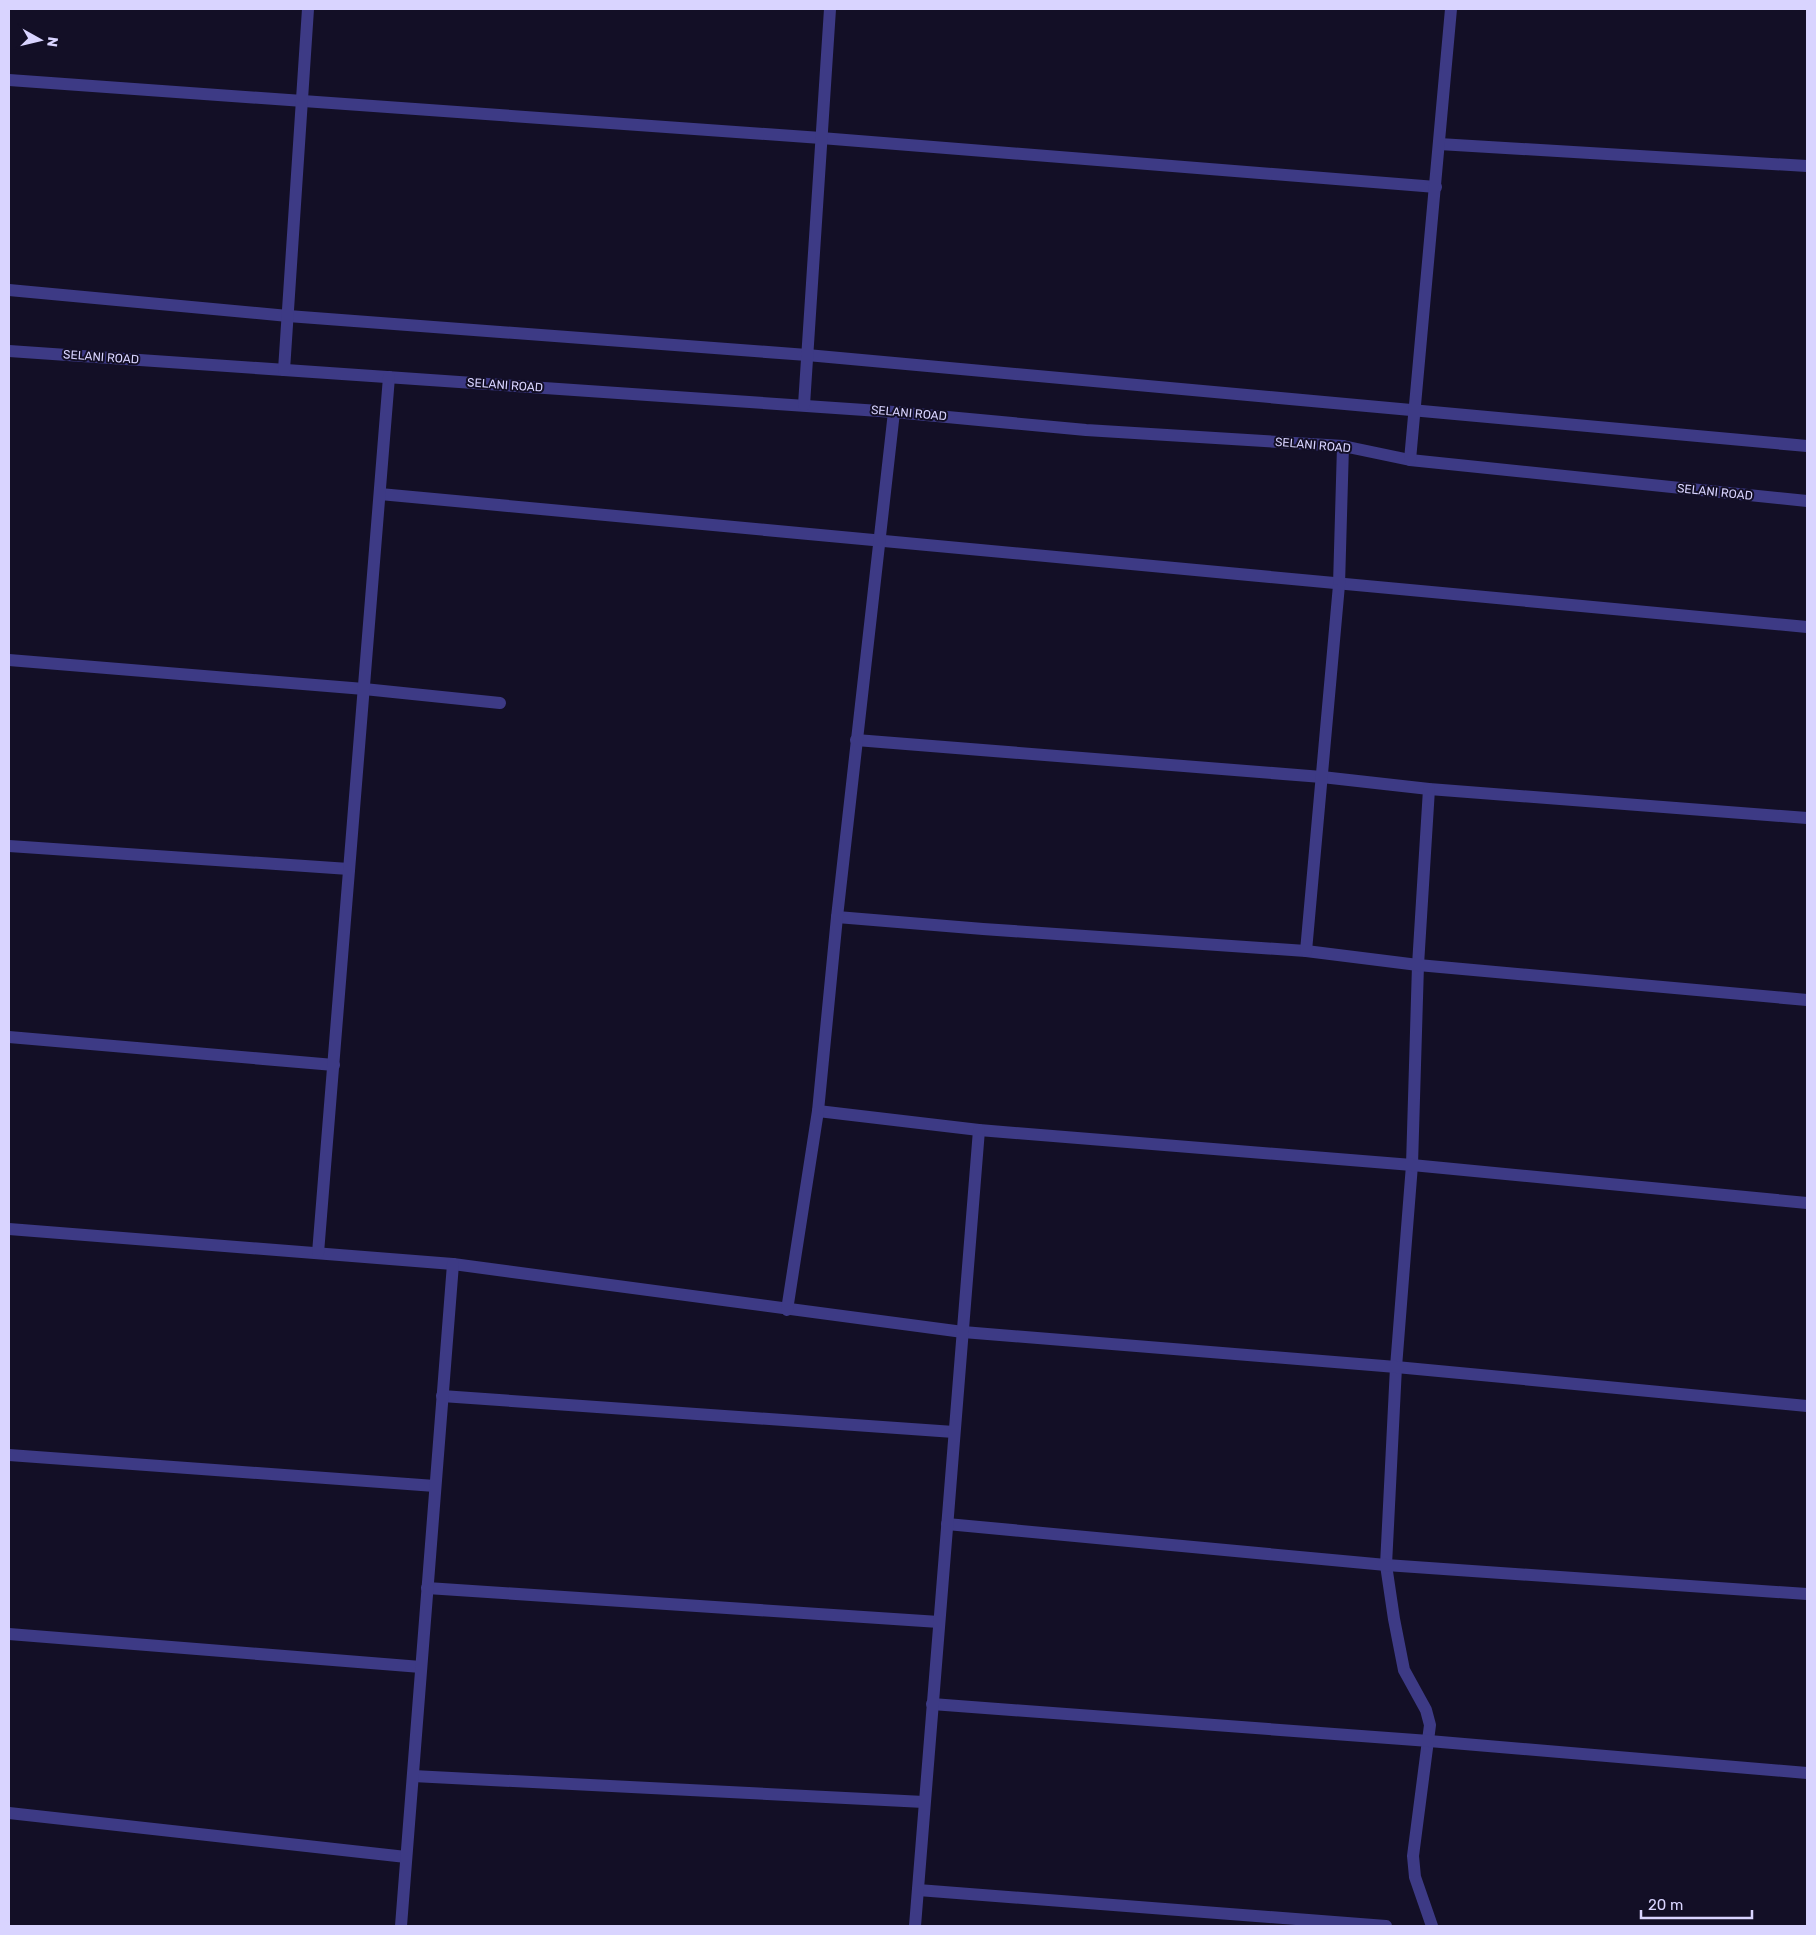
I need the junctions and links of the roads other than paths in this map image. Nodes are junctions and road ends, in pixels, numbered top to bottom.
1 (308, 9) edge
2 (830, 9) edge
3 (1451, 9) edge
4 (9, 80) edge
5 (302, 101) junction
6 (821, 138) junction
7 (1439, 144) junction
8 (1807, 166) edge
9 (1436, 187) junction
10 (9, 290) edge
11 (288, 316) junction
12 (9, 351) edge
13 (807, 355) junction
14 (284, 370) junction
15 (389, 377) junction
16 (804, 405) junction
17 (1415, 410) junction
18 (894, 412) junction
19 (1343, 446) junction
20 (1807, 446) edge
21 (1410, 460) junction
22 (380, 494) junction
23 (1807, 501) edge
24 (879, 542) junction
25 (1339, 585) junction
26 (1807, 627) edge
27 (9, 660) edge
28 (364, 689) junction
29 (500, 703) dead end
30 (856, 740) junction
31 (1322, 777) junction
32 (1429, 789) junction
33 (1807, 818) edge
34 (9, 846) edge
35 (349, 869) junction
36 (837, 917) junction
37 (1306, 951) junction
38 (1418, 965) junction
39 (1807, 1000) edge
40 (9, 1036) edge
41 (334, 1065) junction
42 (818, 1110) junction
43 (979, 1130) junction
44 (1412, 1165) junction
45 (1807, 1203) edge
46 (9, 1229) edge
47 (318, 1254) junction
48 (453, 1264) junction
49 (787, 1310) junction
50 (963, 1332) junction
51 (1396, 1367) junction
52 (442, 1396) junction
53 (1807, 1406) edge
54 (954, 1432) junction
55 (9, 1455) edge
56 (435, 1486) junction
57 (947, 1524) junction
58 (1386, 1565) junction
59 (427, 1588) junction
60 (1807, 1594) edge
61 (939, 1622) junction
62 (9, 1634) edge
63 (421, 1667) junction
64 (932, 1704) junction
65 (1429, 1741) junction
66 (1807, 1773) edge
67 (413, 1776) junction
68 (924, 1802) junction
69 (9, 1814) edge
70 (406, 1857) junction
71 (918, 1890) junction
72 (401, 1926) edge
73 (915, 1926) edge
74 (1386, 1926) edge
75 (1432, 1926) edge

1 - 5 street
2 - 6 street
3 - 7 street
4 - 5 street
5 - 6 street
5 - 11 street
6 - 9 street
6 - 13 street
7 - 8 street
7 - 9 street
9 - 17 street
10 - 11 street
11 - 13 street
11 - 14 street
12 - 14 street, SELANI ROAD
13 - 16 street
13 - 17 street
14 - 15 street, SELANI ROAD
15 - 16 street, SELANI ROAD
15 - 22 street
16 - 18 street, SELANI ROAD
17 - 20 street
17 - 21 street
18 - 19 street, SELANI ROAD
18 - 24 street
19 - 21 street, SELANI ROAD
19 - 25 street
21 - 23 street, SELANI ROAD
22 - 24 street
22 - 28 street
24 - 25 street
24 - 30 street
25 - 26 street
25 - 31 street
27 - 28 street
28 - 29 street
28 - 35 street
30 - 31 street
30 - 36 street
31 - 32 street
31 - 37 street
32 - 33 street
32 - 38 street
34 - 35 street
35 - 41 street
36 - 37 street
36 - 42 street
37 - 38 street
38 - 39 street
38 - 44 street
40 - 41 street
41 - 47 street
42 - 43 street
42 - 49 street
43 - 44 street
43 - 50 street
44 - 45 street
44 - 51 street
46 - 47 street
47 - 48 street
48 - 49 street
48 - 52 street
49 - 50 street
50 - 51 street
50 - 54 street
51 - 53 street
51 - 58 street
52 - 54 street
52 - 56 street
54 - 57 street
55 - 56 street
56 - 59 street
57 - 58 street
57 - 61 street
58 - 60 street
58 - 65 street
59 - 61 street
59 - 63 street
61 - 64 street
62 - 63 street
63 - 67 street
64 - 65 street
64 - 68 street
65 - 66 street
65 - 75 street
67 - 68 street
67 - 70 street
68 - 71 street
69 - 70 street
70 - 72 street
71 - 73 street
71 - 74 street

